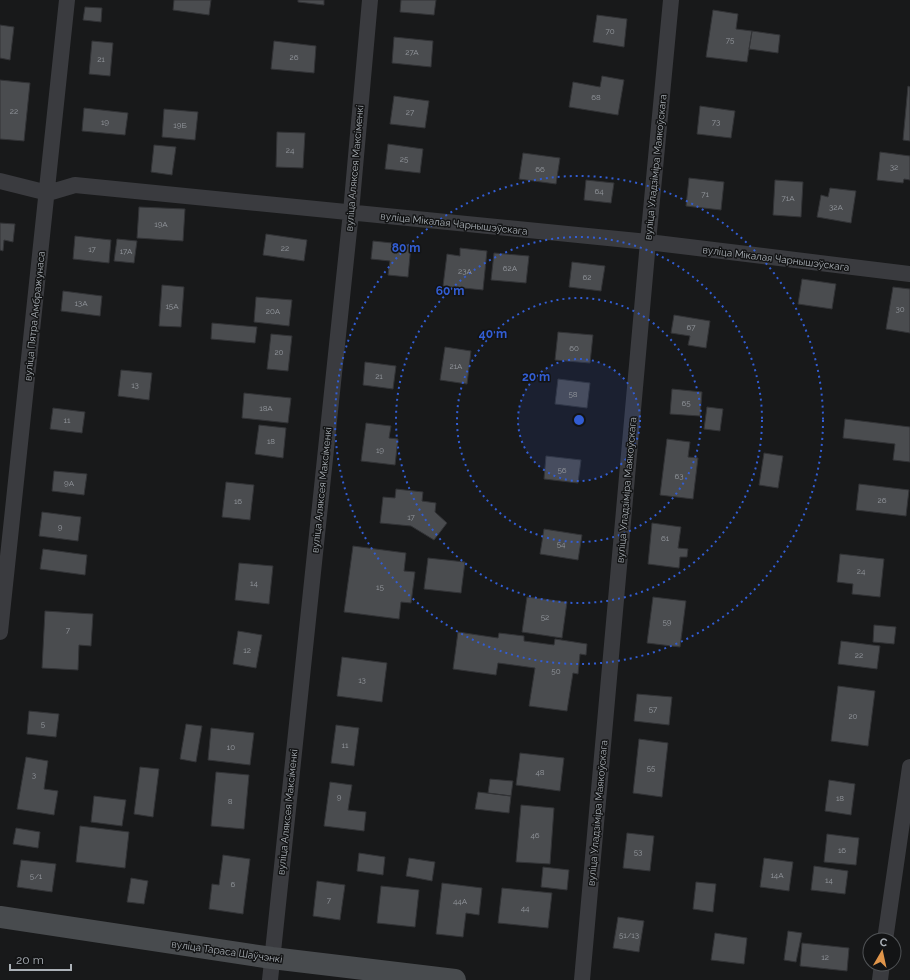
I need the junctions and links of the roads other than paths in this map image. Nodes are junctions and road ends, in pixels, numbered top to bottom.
1 (67, 0) edge
2 (370, 0) edge
3 (672, 0) edge
4 (0, 180) edge
5 (48, 193) junction
6 (350, 212) junction
7 (648, 242) junction
8 (910, 274) edge
9 (0, 632) edge
10 (910, 767) edge
11 (0, 917) edge
12 (886, 932) edge
13 (272, 958) junction
14 (270, 980) edge
15 (455, 980) edge
16 (582, 980) edge

1 - 5 street, вуліца Пятра Амбражунаса
2 - 6 street, вуліца Аляксея Максіменкі
3 - 7 street, вуліца Уладзіміра Маякоўскага
4 - 5 street
5 - 6 street, вуліца Мікалая Чарнышэўскага
5 - 9 street, вуліца Пятра Амбражунаса
6 - 7 street, вуліца Мікалая Чарнышэўскага
6 - 13 street, вуліца Аляксея Максіменкі
7 - 8 street, вуліца Мікалая Чарнышэўскага
7 - 16 street, вуліца Уладзіміра Маякоўскага
10 - 12 street
11 - 13 street, вуліца Тараса Шаўчэнкі
13 - 14 street, вуліца Аляксея Максіменкі
13 - 15 street, вуліца Тараса Шаўчэнкі

